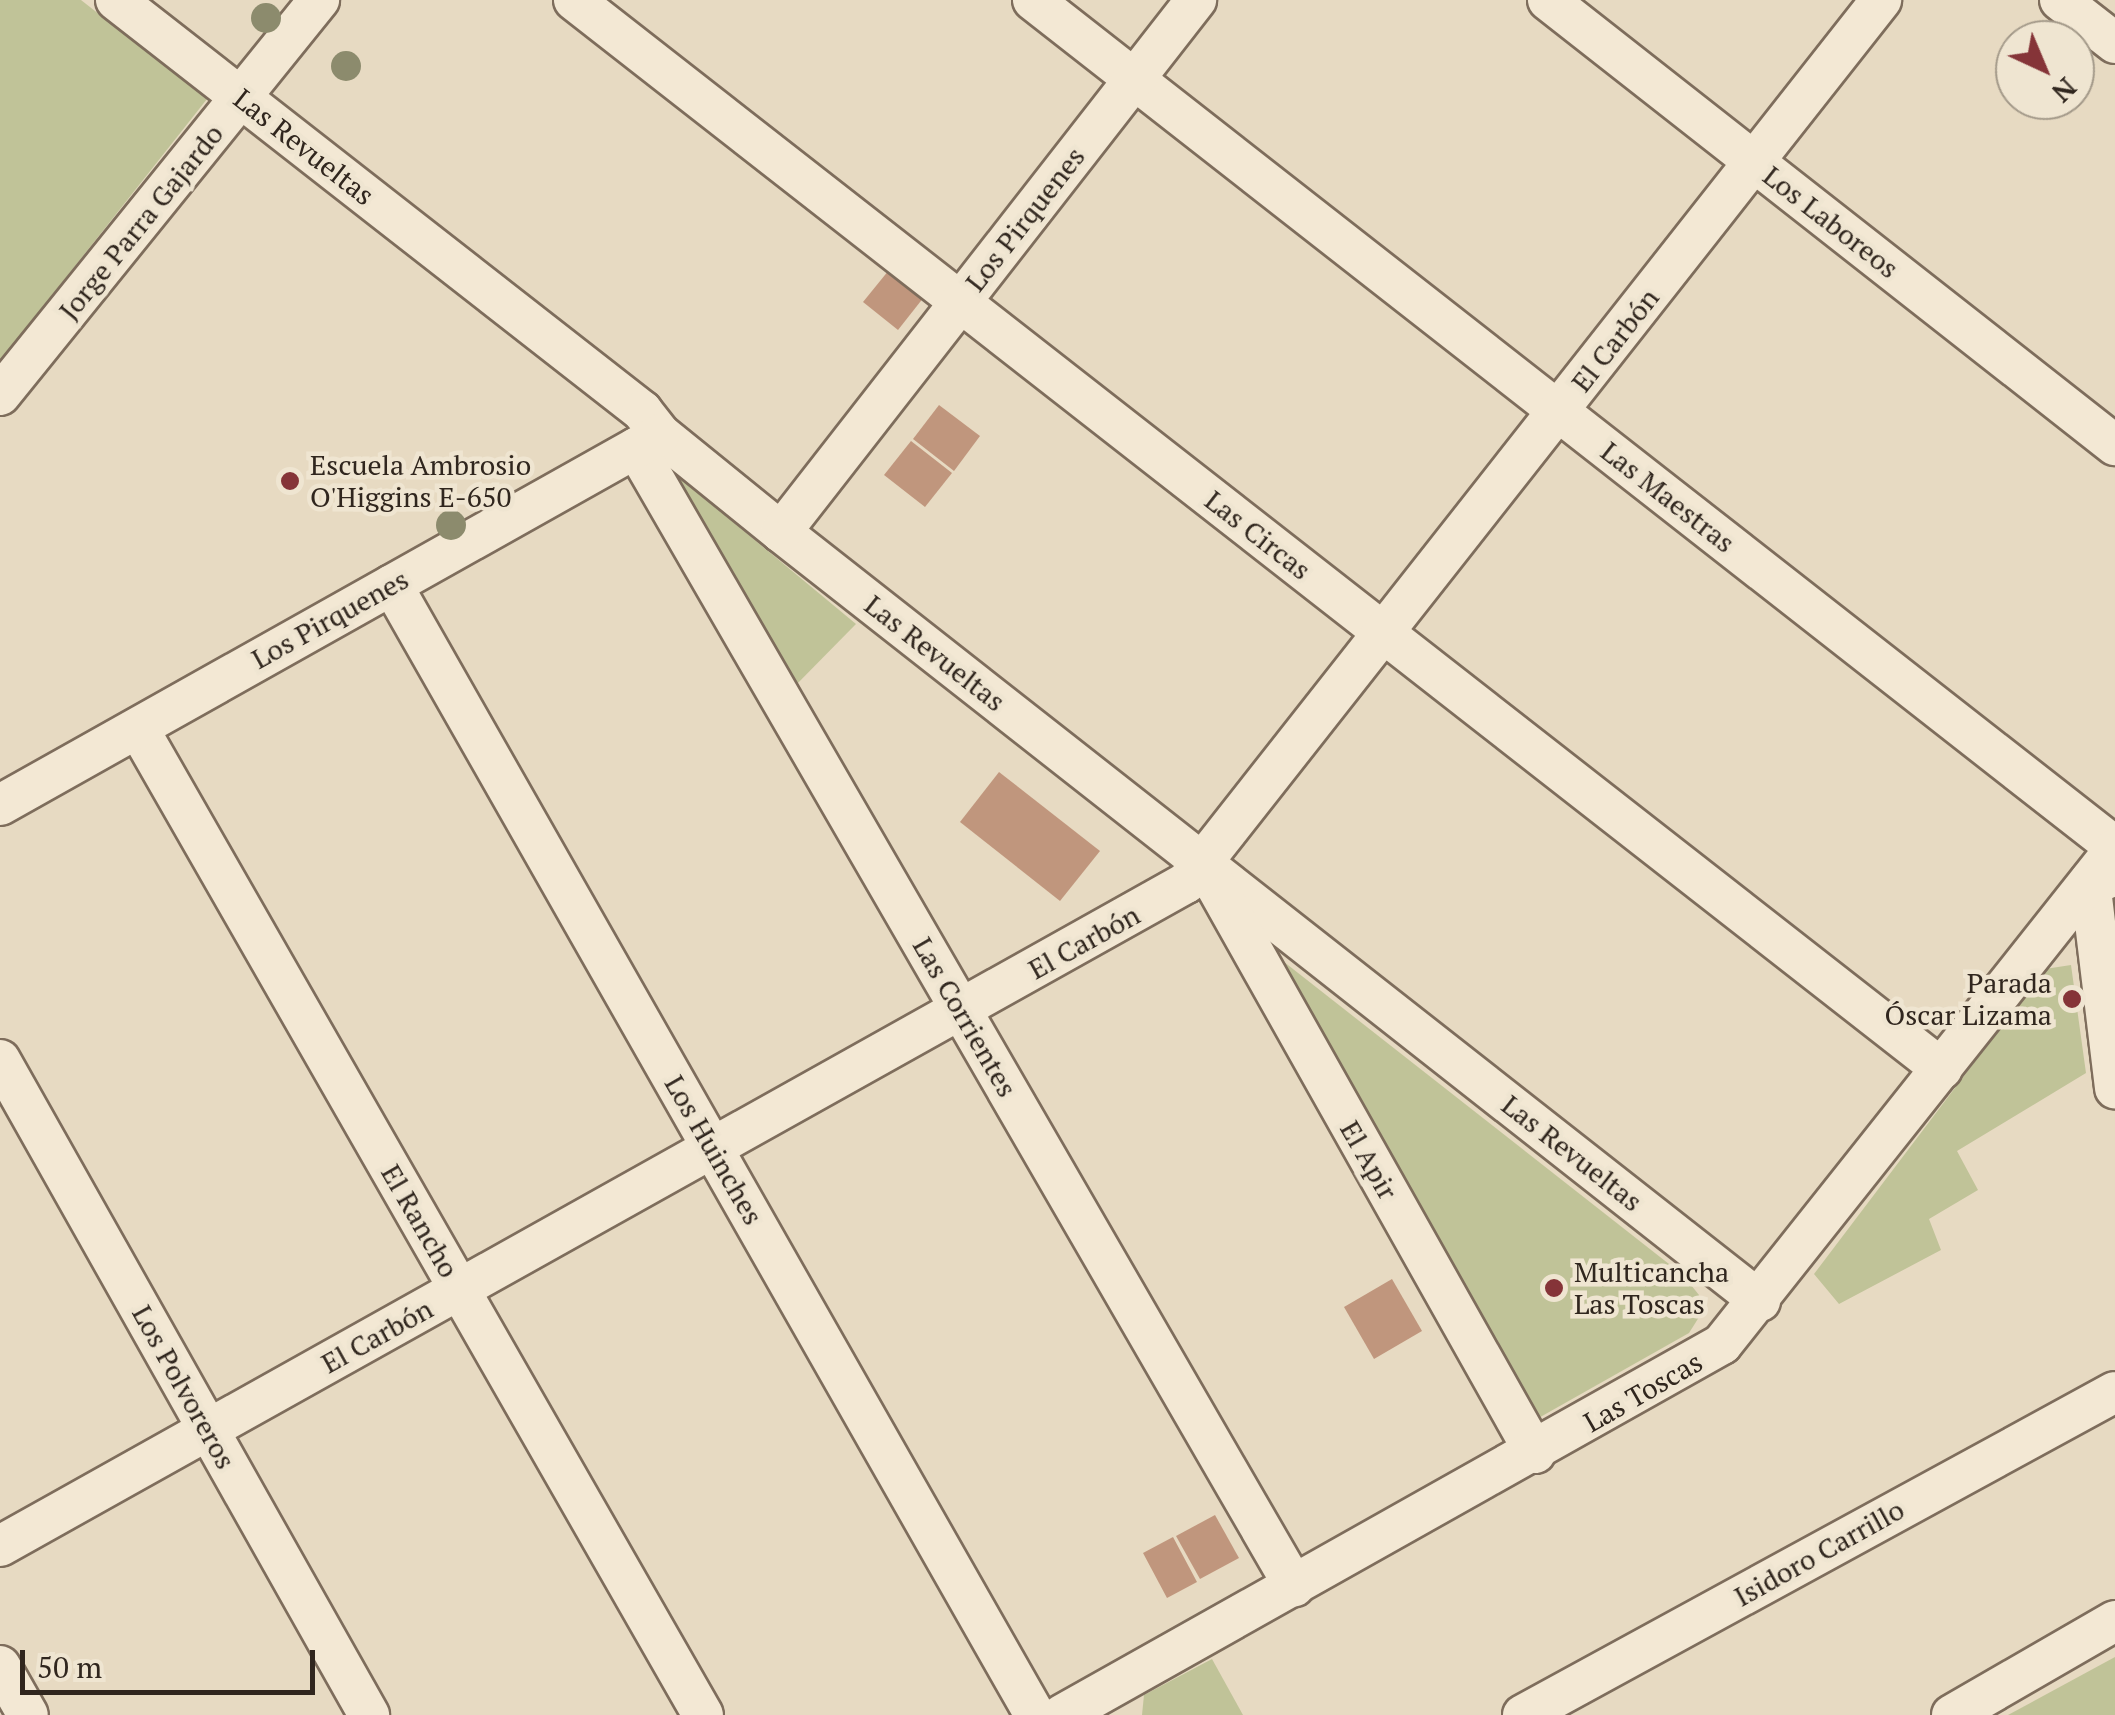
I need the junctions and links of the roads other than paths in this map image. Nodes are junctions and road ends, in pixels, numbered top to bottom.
1 (116, 0) edge
2 (319, 0) edge
3 (574, 0) edge
4 (1032, 0) edge
5 (1196, 0) edge
6 (1548, 0) edge
7 (1881, 0) edge
8 (2060, 0) edge
9 (2115, 44) edge
10 (1134, 80) junction
11 (242, 98) junction
12 (1754, 162) junction
13 (961, 302) junction
14 (0, 395) edge
15 (1559, 412) junction
16 (648, 441) junction
17 (2115, 445) edge
18 (780, 532) junction
19 (392, 584) junction
20 (1385, 634) junction
21 (138, 728) junction
22 (0, 805) edge
23 (2115, 848) edge
24 (1205, 865) junction
25 (2102, 879) edge
26 (962, 1010) junction
27 (0, 1060) edge
28 (1942, 1070) junction
29 (2115, 1088) edge
30 (714, 1149) junction
31 (460, 1290) junction
32 (1760, 1300) junction
33 (2115, 1392) edge
34 (208, 1430) junction
35 (1535, 1453) junction
36 (0, 1546) edge
37 (1294, 1586) junction
38 (2115, 1621) edge
39 (0, 1666) edge
40 (1121, 1701) edge
41 (28, 1715) edge
42 (369, 1715) edge
43 (703, 1715) edge
44 (1035, 1715) edge
45 (1062, 1715) edge
46 (1523, 1715) edge
47 (1952, 1715) edge

1 - 11 street, Las Revueltas
2 - 11 street, Jorge Parra Gajardo
3 - 13 street, Las Circas
4 - 10 street, Las Maestras
5 - 10 street, Los Pirquenes
6 - 12 street, Los Laboreos
7 - 12 street, El Carbón
8 - 9 street
10 - 13 street, Los Pirquenes
10 - 15 street, Las Maestras
11 - 14 street, Jorge Parra Gajardo
11 - 16 street, Las Revueltas
12 - 15 street, El Carbón
12 - 17 street, Los Laboreos
13 - 18 street, Los Pirquenes
13 - 20 street, Las Circas
15 - 20 street, El Carbón
15 - 23 street, Las Maestras
16 - 18 street, Las Revueltas
16 - 19 street, Los Pirquenes
16 - 26 street, Las Corrientes
18 - 24 street, Las Revueltas
19 - 21 street, Los Pirquenes
19 - 30 street, Los Huinches
20 - 24 street, El Carbón
20 - 28 street, Las Circas
21 - 22 street, Los Pirquenes
21 - 31 street, El Rancho
23 - 25 street, Las Toscas
24 - 26 street, El Carbón
24 - 32 street, Las Revueltas
24 - 35 street, El Apir
25 - 28 street, Las Toscas
25 - 29 street
26 - 30 street, El Carbón
26 - 37 street, Las Corrientes
27 - 34 street, Los Polvoreros
28 - 32 street, Las Toscas
30 - 31 street, El Carbón
30 - 44 street, Los Huinches
31 - 34 street, El Carbón
31 - 43 street, El Rancho
32 - 35 street, Las Toscas
33 - 46 street, Isidoro Carrillo
34 - 36 street, El Carbón
34 - 42 street, Los Polvoreros
35 - 37 street, Las Toscas
37 - 40 street, Las Toscas
38 - 47 street
39 - 41 street
40 - 45 street, Las Toscas

